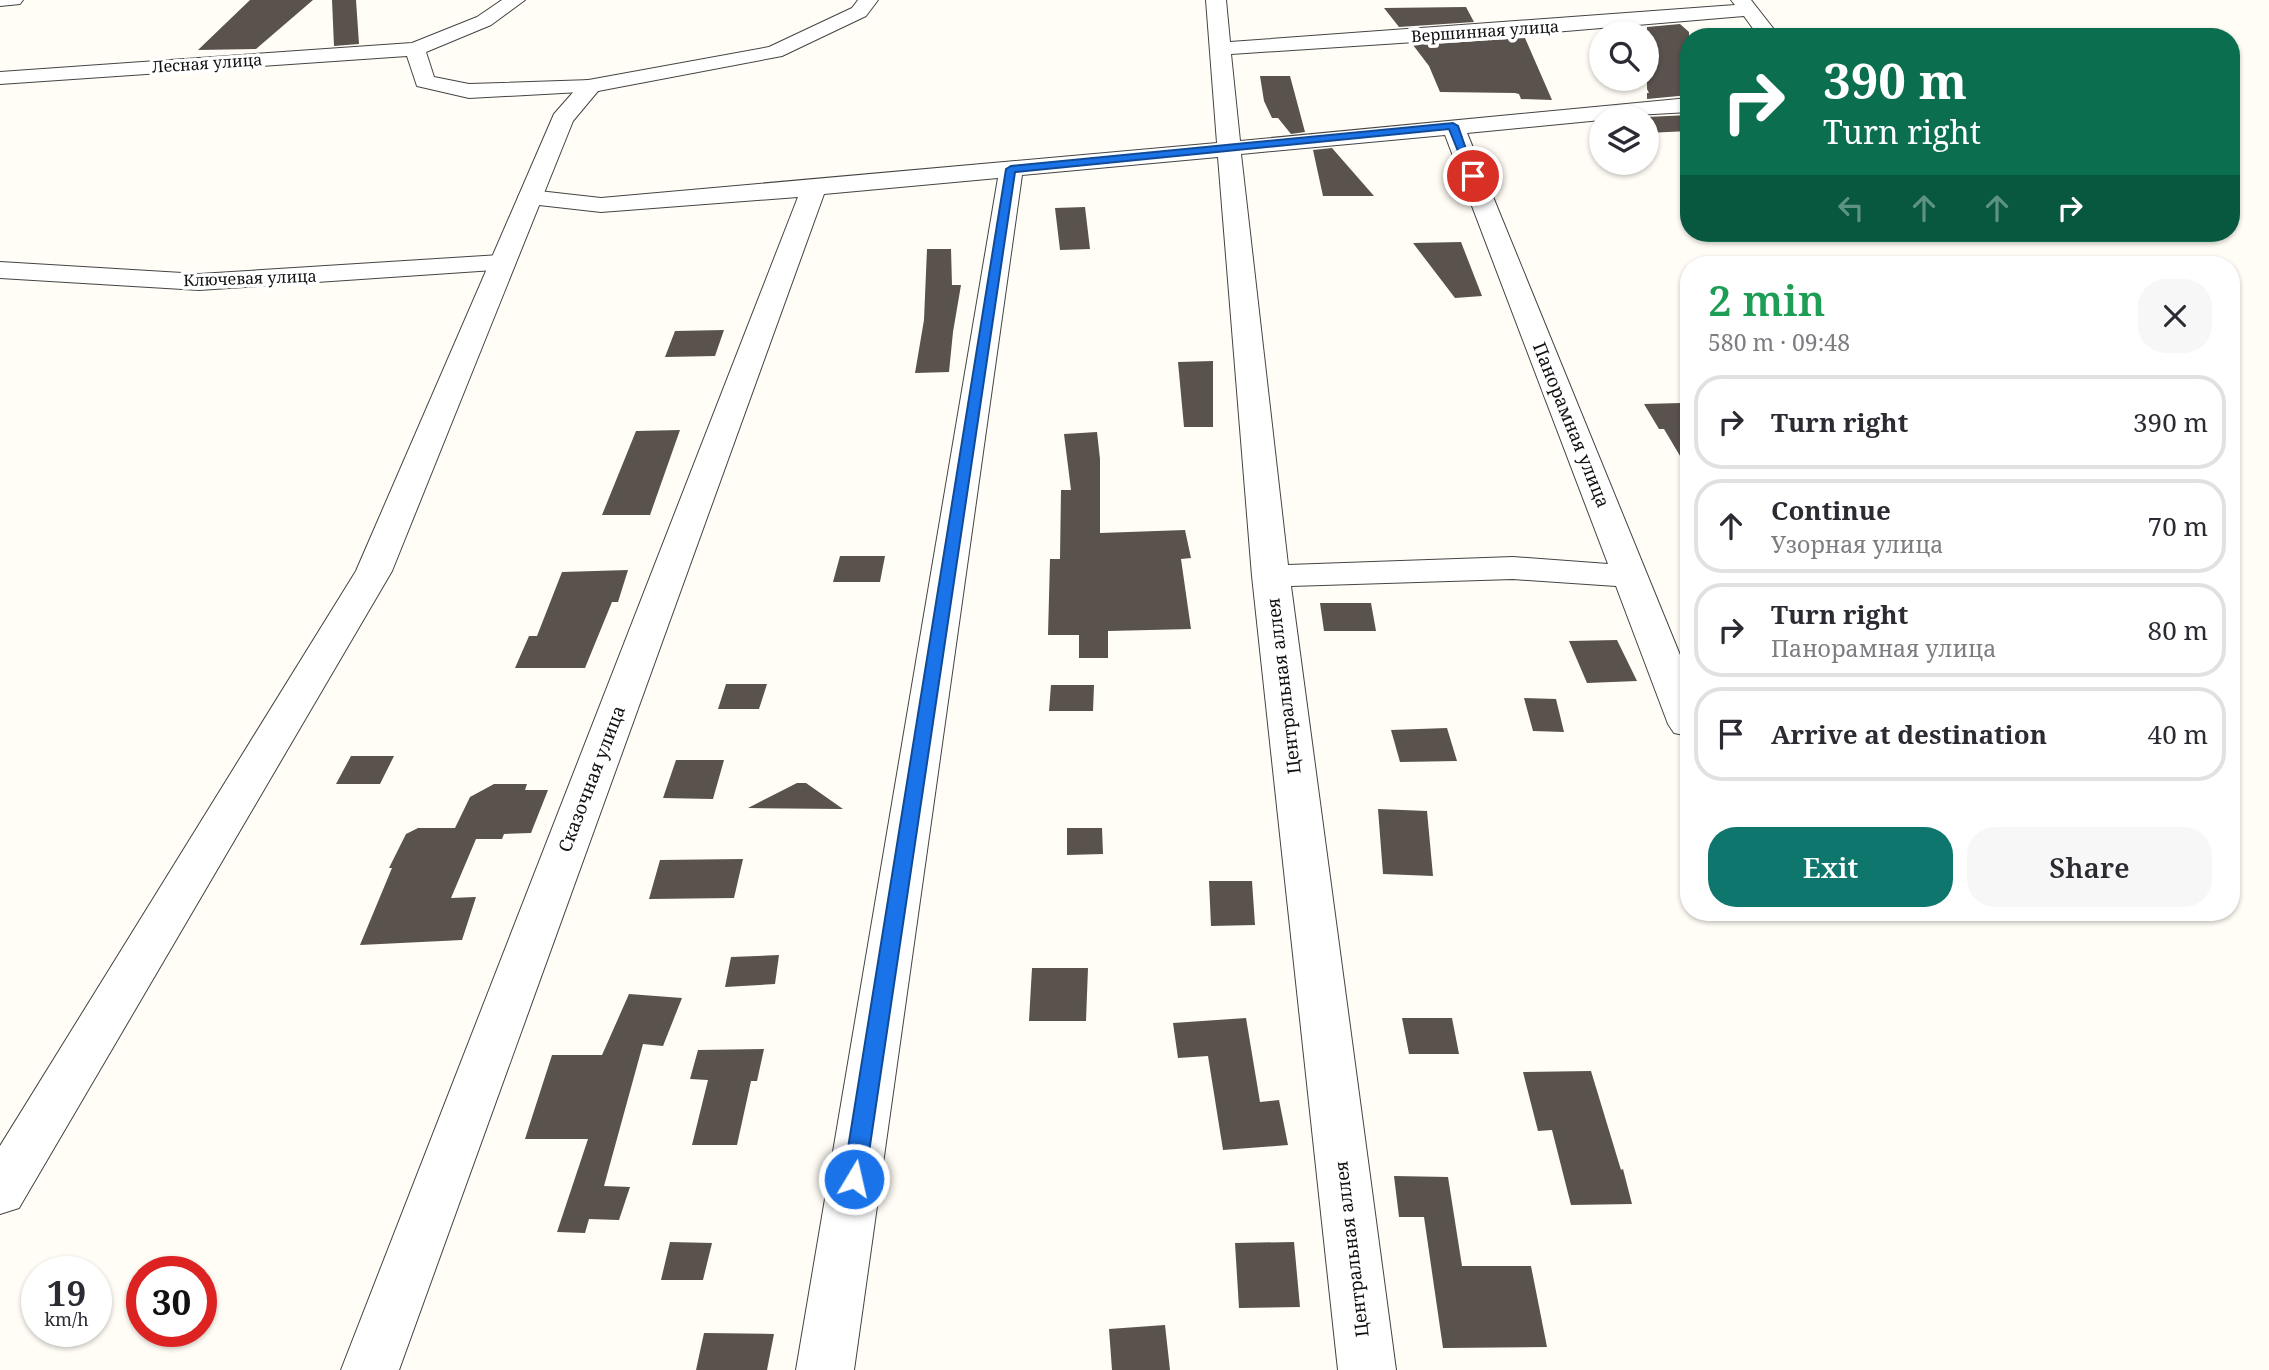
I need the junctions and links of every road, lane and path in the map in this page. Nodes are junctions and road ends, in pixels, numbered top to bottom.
1 (0, 0) edge
2 (13, 0) edge
3 (514, 0) edge
4 (868, 0) edge
5 (1216, 0) edge
6 (1745, 5) edge
7 (1763, 28) edge
8 (415, 49) junction
9 (1220, 49) junction
10 (0, 78) edge
11 (591, 86) junction
12 (1680, 106) edge
13 (1453, 126) junction
14 (1227, 149) junction
15 (1011, 169) junction
16 (814, 188) junction
17 (530, 197) junction
18 (500, 263) junction
19 (0, 270) edge
20 (1270, 576) junction
21 (1631, 576) junction
22 (1680, 703) edge
23 (0, 1192) edge
24 (370, 1370) edge
25 (825, 1370) edge
26 (1367, 1370) edge

1 - 2 street
3 - 8 street, Лесная улица
4 - 11 street
5 - 9 street, Центральная аллея
6 - 7 street
6 - 9 street, Вершинная улица
8 - 10 street, Лесная улица
8 - 11 street
9 - 14 street, Центральная аллея
11 - 17 street
12 - 13 street
13 - 14 street
13 - 21 street, Панорамная улица
14 - 15 street
14 - 20 street, Центральная аллея
15 - 16 street
15 - 25 street
16 - 17 street
16 - 24 street, Сказочная улица
17 - 18 street
18 - 19 street, Ключевая улица
18 - 23 street
20 - 21 street
20 - 26 street, Центральная аллея
21 - 22 street, Панорамная улица

